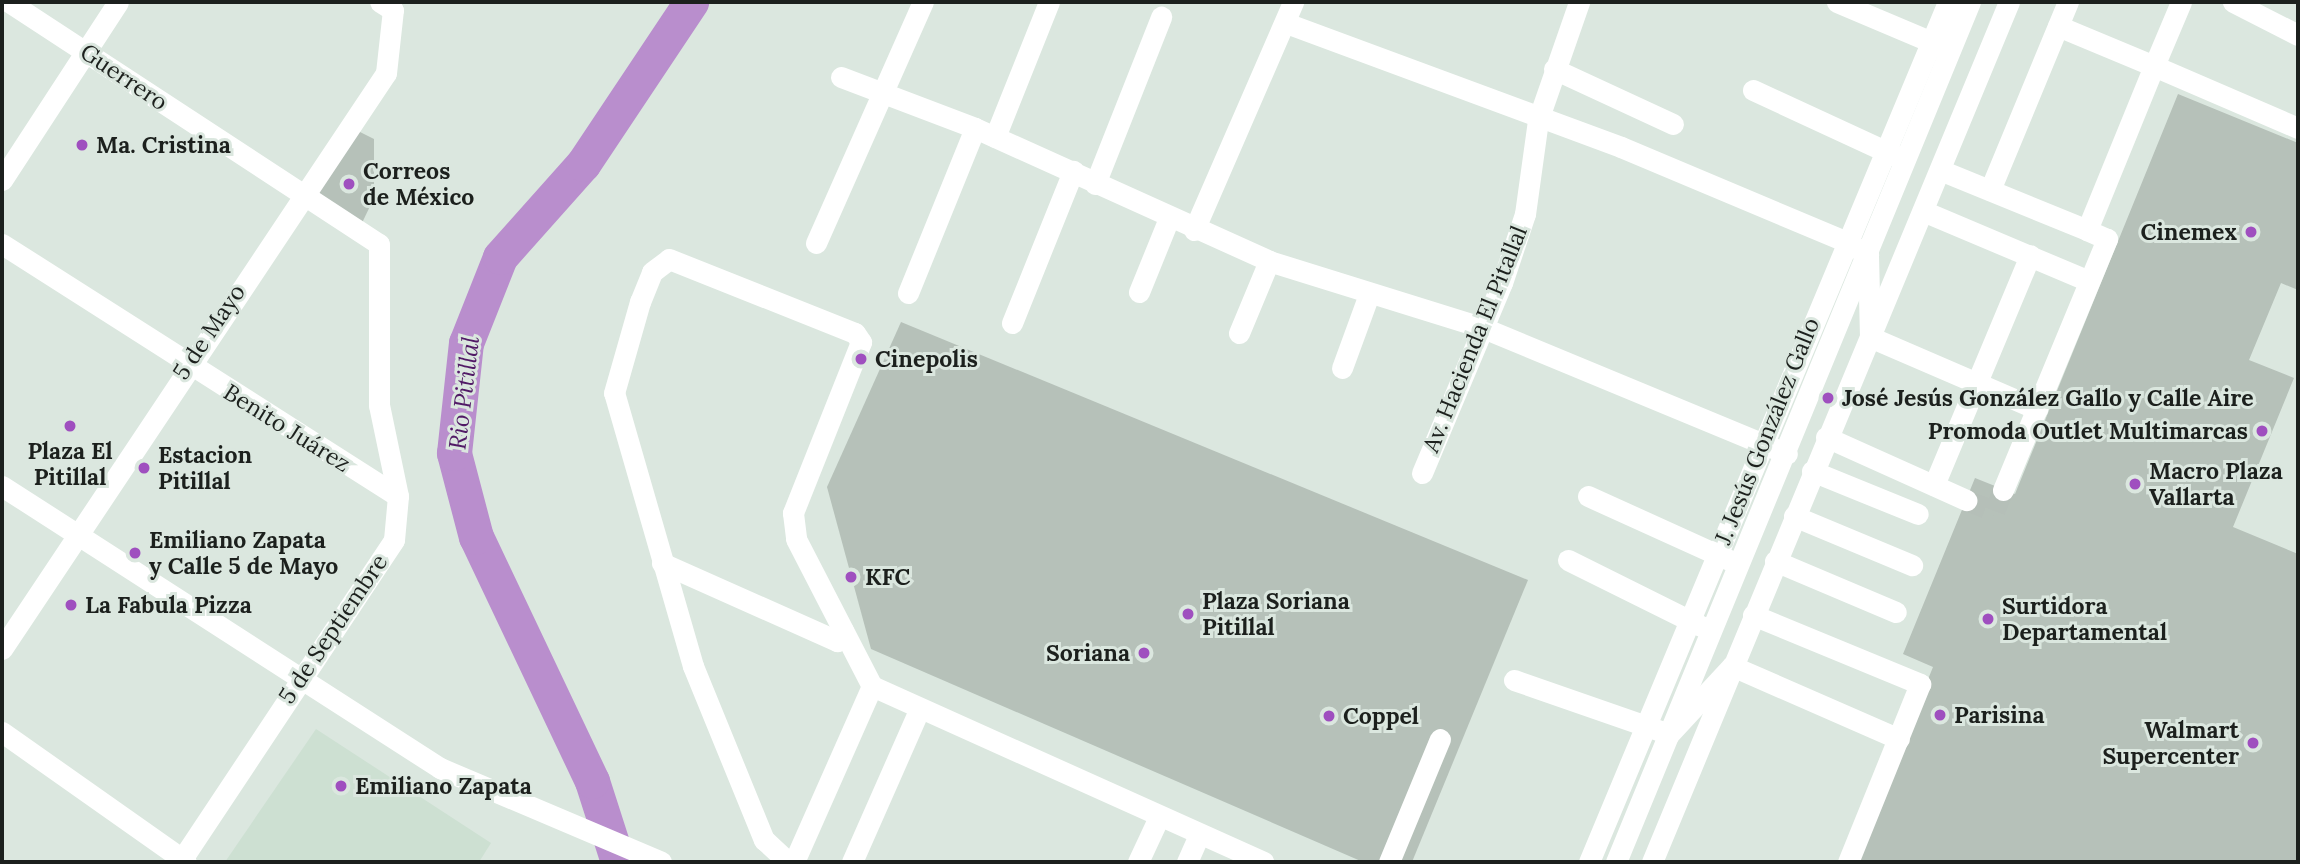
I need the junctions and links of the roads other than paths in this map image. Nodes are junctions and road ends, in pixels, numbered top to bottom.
1 (9, 2) edge
2 (118, 2) edge
3 (923, 2) edge
4 (1049, 2) edge
5 (1293, 2) edge
6 (1579, 2) edge
7 (1837, 2) edge
8 (1948, 2) edge
9 (1970, 2) edge
10 (2009, 2) edge
11 (2068, 2) edge
12 (2181, 2) edge
13 (2233, 2) edge
14 (386, 6) edge
15 (1161, 17) dead end
16 (1286, 23) junction
17 (2058, 26) junction
18 (2298, 35) edge
19 (1931, 42) junction
20 (85, 50) junction
21 (1951, 50) junction
22 (2154, 66) junction
23 (1555, 69) junction
24 (841, 78) dead end
25 (1753, 90) dead end
26 (879, 92) junction
27 (1538, 120) junction
28 (1673, 124) dead end
29 (975, 128) junction
30 (2298, 128) edge
31 (995, 137) junction
32 (1884, 150) junction
33 (1907, 161) junction
34 (1940, 170) junction
35 (1073, 172) junction
36 (2, 180) edge
37 (1095, 184) junction
38 (1990, 190) junction
39 (299, 197) junction
40 (1923, 211) junction
41 (1169, 218) junction
42 (1194, 230) junction
43 (2087, 230) junction
44 (1845, 241) junction
45 (816, 243) dead end
46 (2, 244) edge
47 (379, 244) joint
48 (1868, 255) junction
49 (2031, 255) junction
50 (1269, 261) junction
51 (2089, 281) junction
52 (1139, 292) dead end
53 (908, 293) dead end
54 (1368, 297) junction
55 (1012, 323) dead end
56 (1481, 327) junction
57 (1239, 333) dead end
58 (1870, 337) junction
59 (186, 366) junction
60 (1342, 368) dead end
61 (1977, 382) junction
62 (2037, 409) junction
63 (1826, 438) junction
64 (1761, 444) junction
65 (1787, 454) junction
66 (1812, 471) junction
67 (1422, 473) dead end
68 (1934, 485) junction
69 (2, 486) edge
70 (2003, 490) tunnel mouth
71 (398, 496) junction
72 (1588, 496) dead end
73 (1966, 500) tunnel mouth
74 (1918, 514) dead end
75 (1794, 516) junction
76 (77, 534) junction
77 (1716, 554) junction
78 (1568, 560) dead end
79 (1776, 561) junction
80 (662, 563) junction
81 (1738, 565) junction
82 (1912, 565) dead end
83 (1896, 612) dead end
84 (1753, 615) junction
85 (1690, 621) junction
86 (843, 631) junction
87 (1711, 631) junction
88 (2, 649) edge
89 (1732, 666) junction
90 (1514, 680) dead end
91 (297, 681) junction
92 (872, 686) junction
93 (919, 710) junction
94 (1643, 730) junction
95 (2, 732) edge
96 (1669, 734) junction
97 (1440, 738) dead end
98 (1899, 739) junction
99 (1158, 817) junction
100 (1199, 835) junction
101 (183, 861) edge
102 (662, 862) edge
103 (788, 862) edge
104 (794, 862) edge
105 (852, 862) edge
106 (1138, 862) edge
107 (1187, 862) edge
108 (1263, 862) edge
109 (1389, 862) edge
110 (1590, 862) edge
111 (1616, 862) edge
112 (1652, 862) edge
113 (1848, 862) edge

1 - 20 street, Guerrero
2 - 20 street
3 - 26 street
4 - 31 street
5 - 16 street
6 - 23 street, Av. Hacienda El Pitallal
7 - 19 street
8 - 19 street, J. Jesús González Gallo
9 - 21 street, J. Jesús González Gallo
10 - 34 street
11 - 17 street
12 - 22 street
13 - 18 street
14 - 39 street, 5 de Mayo
15 - 37 street
16 - 27 street
16 - 42 street
17 - 22 street
17 - 38 street
19 - 21 street
19 - 32 street, J. Jesús González Gallo
20 - 36 street
20 - 39 street, Guerrero
21 - 33 street, J. Jesús González Gallo
22 - 30 street
22 - 43 street
23 - 27 street, Av. Hacienda El Pitallal
23 - 28 street
24 - 26 street
25 - 32 street
26 - 29 street
26 - 45 street
27 - 44 street
27 - 56 street, Av. Hacienda El Pitallal
29 - 31 street
29 - 53 street
31 - 35 street
32 - 33 street
32 - 44 street, J. Jesús González Gallo
33 - 48 street, J. Jesús González Gallo
34 - 38 street
34 - 40 street
35 - 37 street
35 - 55 street
37 - 41 street
38 - 43 street
39 - 47 street, Guerrero
39 - 59 street, 5 de Mayo
40 - 49 street
40 - 58 street
41 - 42 street
41 - 52 street
42 - 50 street
43 - 51 street
44 - 48 street
44 - 64 street, J. Jesús González Gallo
46 - 59 street, Benito Juárez
47 - 71 street, 5 de Septiembre
48 - 58 street
48 - 65 street, J. Jesús González Gallo
49 - 51 street
49 - 61 street
50 - 54 street
50 - 57 street
51 - 62 street
54 - 56 street
54 - 60 street
56 - 64 street
56 - 67 street, Av. Hacienda El Pitallal
58 - 61 street
58 - 63 street
59 - 71 street, Benito Juárez
59 - 76 street, 5 de Mayo
61 - 62 street
61 - 68 street
62 - 70 street
63 - 66 street
63 - 68 street
64 - 65 street
64 - 77 street, J. Jesús González Gallo
65 - 81 street, J. Jesús González Gallo
66 - 74 street
66 - 75 street
68 - 73 street
69 - 76 street
71 - 91 street, 5 de Septiembre
72 - 77 street
75 - 79 street
75 - 82 street
76 - 88 street, 5 de Mayo
76 - 91 street
77 - 81 street
77 - 85 street, J. Jesús González Gallo
78 - 85 street
79 - 83 street
79 - 84 street
80 - 86 street
80 - 86 street
80 - 103 street
81 - 87 street, J. Jesús González Gallo
84 - 89 street
84 - 98 street
85 - 87 street
85 - 94 street, J. Jesús González Gallo
86 - 92 street
87 - 96 street, J. Jesús González Gallo
89 - 96 street
89 - 98 street
89 - 112 street
90 - 94 street
91 - 101 street, 5 de Septiembre
91 - 102 street
92 - 93 street
92 - 104 street
93 - 99 street
93 - 105 street
94 - 96 street
94 - 110 street, J. Jesús González Gallo
95 - 101 street
96 - 111 street, J. Jesús González Gallo
97 - 109 street
98 - 113 street
99 - 100 street
99 - 106 street
100 - 107 street
100 - 108 street

